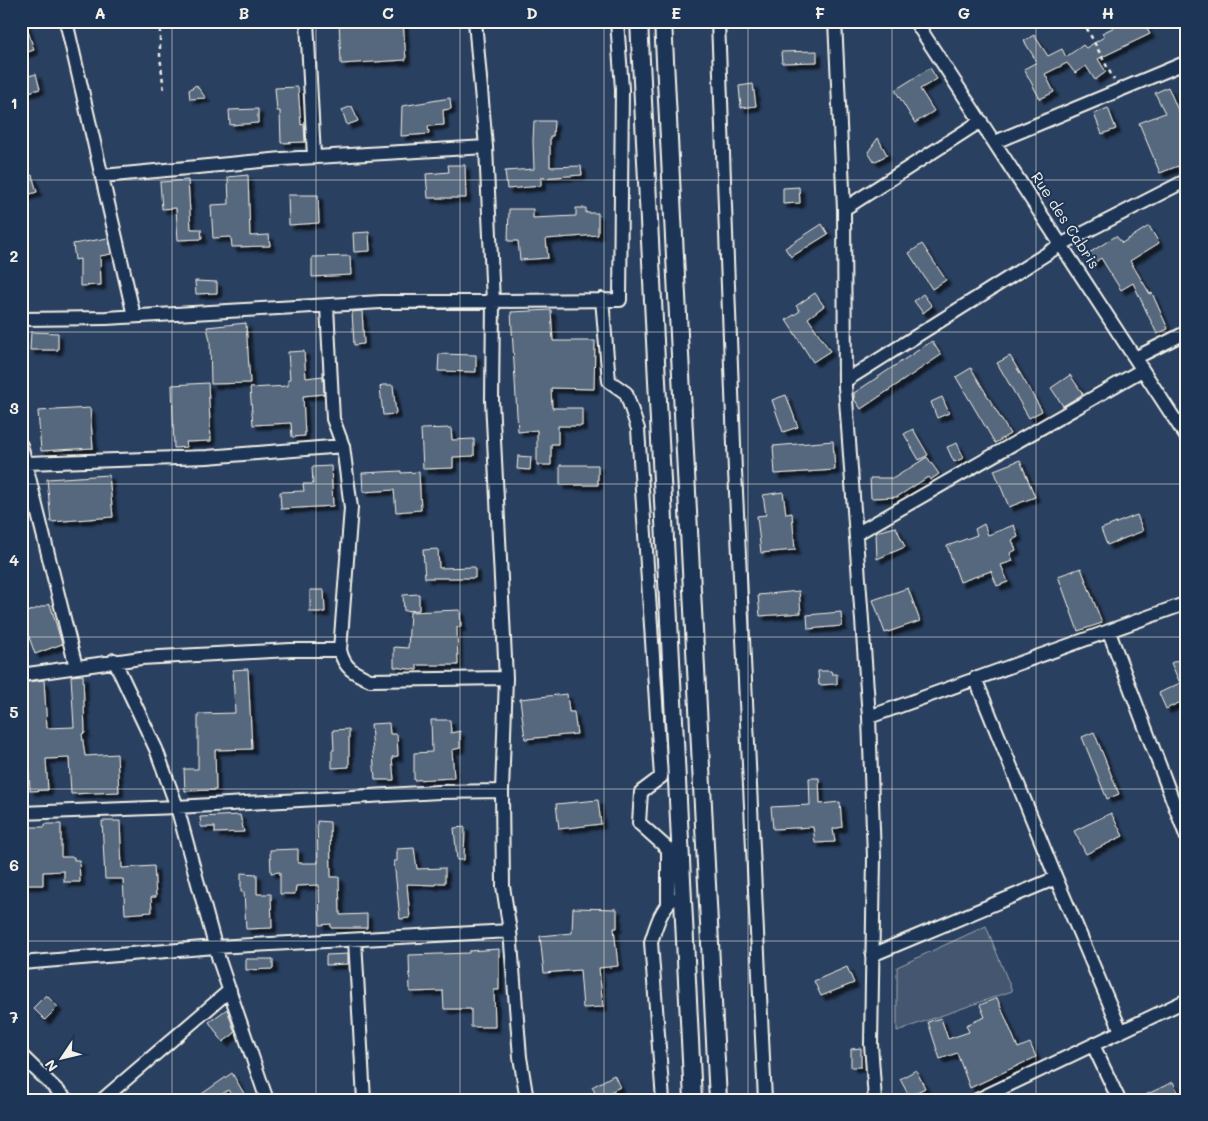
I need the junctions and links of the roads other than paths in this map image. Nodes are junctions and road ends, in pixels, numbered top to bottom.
1 (66, 21) edge
2 (307, 21) edge
3 (475, 21) edge
4 (617, 21) edge
5 (640, 21) edge
6 (663, 21) edge
7 (718, 21) edge
8 (835, 21) edge
9 (915, 21) edge
10 (1187, 62) edge
11 (981, 121) junction
12 (995, 142) junction
13 (486, 147) junction
14 (314, 157) junction
15 (103, 176) junction
16 (1187, 180) edge
17 (844, 209) junction
18 (1062, 244) junction
19 (602, 299) junction
20 (493, 302) junction
21 (327, 307) junction
22 (134, 316) junction
23 (21, 319) edge
24 (1187, 332) edge
25 (1135, 358) junction
26 (1142, 370) junction
27 (845, 381) junction
28 (1187, 438) edge
29 (21, 445) edge
30 (343, 446) junction
31 (26, 464) junction
32 (856, 534) junction
33 (1187, 603) edge
34 (1109, 632) junction
35 (340, 650) junction
36 (114, 660) junction
37 (76, 666) junction
38 (21, 675) edge
39 (506, 678) junction
40 (976, 678) junction
41 (869, 717) junction
42 (502, 791) junction
43 (177, 807) junction
44 (21, 813) edge
45 (1187, 838) edge
46 (1056, 878) junction
47 (682, 891) junction
48 (668, 904) junction
49 (510, 932) junction
50 (356, 940) junction
51 (215, 947) junction
52 (872, 955) junction
53 (21, 963) edge
54 (230, 990) junction
55 (1187, 1000) edge
56 (1121, 1031) junction
57 (1093, 1045) junction
58 (21, 1055) edge
59 (67, 1100) edge
60 (102, 1100) edge
61 (267, 1100) edge
62 (364, 1100) edge
63 (527, 1100) edge
64 (663, 1100) edge
65 (693, 1100) edge
66 (718, 1100) edge
67 (765, 1100) edge
68 (875, 1100) edge
69 (978, 1100) edge
70 (1119, 1100) edge

1 - 15 street
2 - 14 street
3 - 13 street
4 - 19 street
5 - 47 main road
6 - 66 main road
7 - 67 street
8 - 17 street
9 - 11 street, Rue des Cabris
10 - 12 street
11 - 12 street, Rue des Cabris
11 - 17 street
12 - 18 street, Rue des Cabris
13 - 14 street
13 - 20 street
14 - 15 street
15 - 22 street
16 - 18 street
17 - 27 street
18 - 25 street, Rue des Cabris
18 - 27 street
19 - 20 street
19 - 48 street
20 - 21 street
20 - 39 street
21 - 22 street
21 - 30 street
22 - 23 street
24 - 25 street
25 - 26 street, Rue des Cabris
26 - 28 street, Rue des Cabris
26 - 32 street
27 - 32 street
29 - 31 street
30 - 31 street
30 - 35 street
31 - 37 street
32 - 41 street
33 - 34 street
34 - 40 street
34 - 45 street
35 - 36 street
35 - 39 street
36 - 37 street
36 - 43 street
37 - 38 street
39 - 42 street
40 - 41 street
40 - 46 street
41 - 52 street
42 - 43 street
42 - 49 street
43 - 44 street
43 - 51 street
46 - 52 street
46 - 56 street
47 - 48 street
47 - 65 main road
48 - 64 street
49 - 50 street
49 - 63 street
50 - 51 street
50 - 62 street
51 - 53 street
51 - 54 street
52 - 68 street
54 - 60 street
54 - 61 street
55 - 56 street
56 - 57 street
57 - 69 street
57 - 70 street
58 - 59 street

